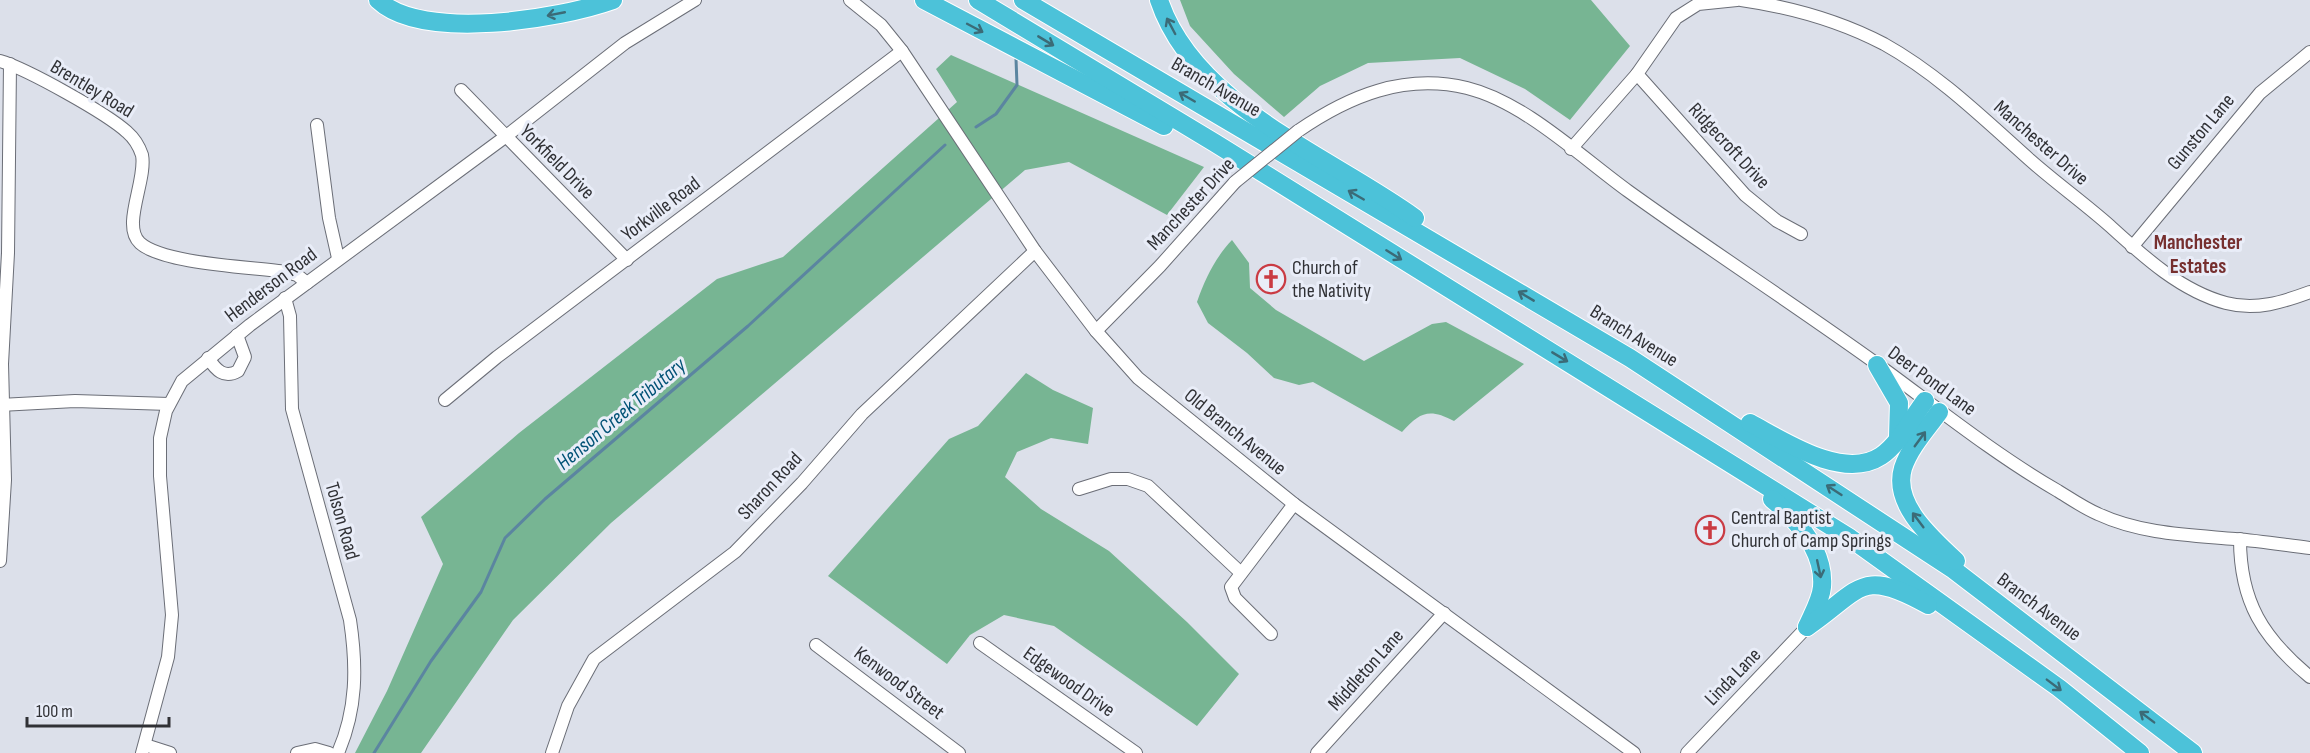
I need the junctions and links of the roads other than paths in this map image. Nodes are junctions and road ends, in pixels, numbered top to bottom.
1 (378, 0) edge
2 (613, 0) edge
3 (694, 0) edge
4 (850, 0) edge
5 (924, 0) edge
6 (978, 0) edge
7 (1023, 0) edge
8 (1159, 0) edge
9 (1737, 0) edge
10 (1741, 0) edge
11 (902, 51) junction
12 (2310, 52) edge
13 (5, 63) edge
14 (1637, 74) junction
15 (461, 90) dead end
16 (317, 125) dead end
17 (505, 137) junction
18 (1571, 149) junction
19 (1345, 224) junction
20 (1801, 234) dead end
21 (2132, 247) junction
22 (1035, 251) junction
23 (338, 258) junction
24 (627, 260) junction
25 (1497, 278) junction
26 (307, 283) junction
27 (2310, 292) edge
28 (285, 298) junction
29 (1095, 331) junction
30 (237, 335) junction
31 (208, 358) junction
32 (1630, 358) junction
33 (1877, 365) junction
34 (445, 400) dead end
35 (1925, 401) junction
36 (169, 404) junction
37 (1, 405) edge
38 (1939, 412) junction
39 (1676, 429) junction
40 (1898, 438) junction
41 (1079, 489) dead end
42 (1294, 504) junction
43 (2240, 539) junction
44 (2310, 548) edge
45 (0, 561) edge
46 (1241, 573) junction
47 (1443, 613) junction
48 (2019, 620) junction
49 (1808, 627) junction
50 (1271, 634) dead end
51 (980, 643) dead end
52 (816, 645) dead end
53 (2007, 651) junction
54 (2310, 677) edge
55 (144, 749) edge
56 (2135, 749) edge
57 (170, 753) edge
58 (297, 753) edge
59 (329, 753) edge
60 (338, 753) edge
61 (552, 753) edge
62 (959, 753) edge
63 (1136, 753) edge
64 (1317, 753) edge
65 (1634, 753) edge
66 (1687, 753) edge
67 (2193, 753) edge

2 -> 1 highway
3 - 17 street, Henderson Road
4 - 11 street
5 -> 19 highway
6 -> 19 highway
25 -> 7 highway, Branch Avenue
25 -> 8 highway
9 - 14 street
10 - 21 street, Manchester Drive
11 - 22 street, Old Branch Avenue
11 - 24 street, Yorkville Road
12 - 21 street, Gunston Lane
13 - 26 street, Brentley Road
13 - 37 street
14 - 18 street
14 - 20 street, Ridgecroft Drive
15 - 17 street, Yorkfield Drive
16 - 23 street
17 - 23 street, Henderson Road
17 - 24 street, Yorkfield Drive
18 - 29 street, Manchester Drive, bridge
18 - 33 street, Deer Pond Lane
19 -> 39 highway
21 - 27 street, Manchester Drive
22 - 29 street, Old Branch Avenue
22 - 61 street, Sharon Road
23 - 26 street, Henderson Road
24 - 34 street, Yorkville Road
32 -> 25 highway, Branch Avenue
26 - 28 street, Henderson Road
28 - 30 street, Henderson Road
28 - 60 street, Tolson Road
29 - 42 street, Old Branch Avenue
30 - 31 street, Henderson Road
30 - 31 street
31 - 36 street, Henderson Road
32 - 40 highway
48 -> 32 highway, Branch Avenue
33 - 35 street, Deer Pond Lane
33 - 40 highway
35 - 38 street, Deer Pond Lane
35 - 40 highway
36 - 37 street
36 - 55 street, Henderson Road
37 - 45 street
38 - 43 street, Deer Pond Lane
48 -> 38 highway
39 -> 49 highway
39 - 53 highway
41 - 46 street
42 - 46 street
42 - 47 street, Old Branch Avenue
43 - 44 street, Deer Pond Lane
43 - 54 street
46 - 50 street
47 - 64 street, Middleton Lane
47 - 65 street, Old Branch Avenue
67 -> 48 highway, Branch Avenue
49 - 53 highway
49 - 66 street, Linda Lane
51 - 63 street, Edgewood Drive
52 - 62 street, Kenwood Street
53 -> 56 highway
55 - 57 street
58 - 59 street

